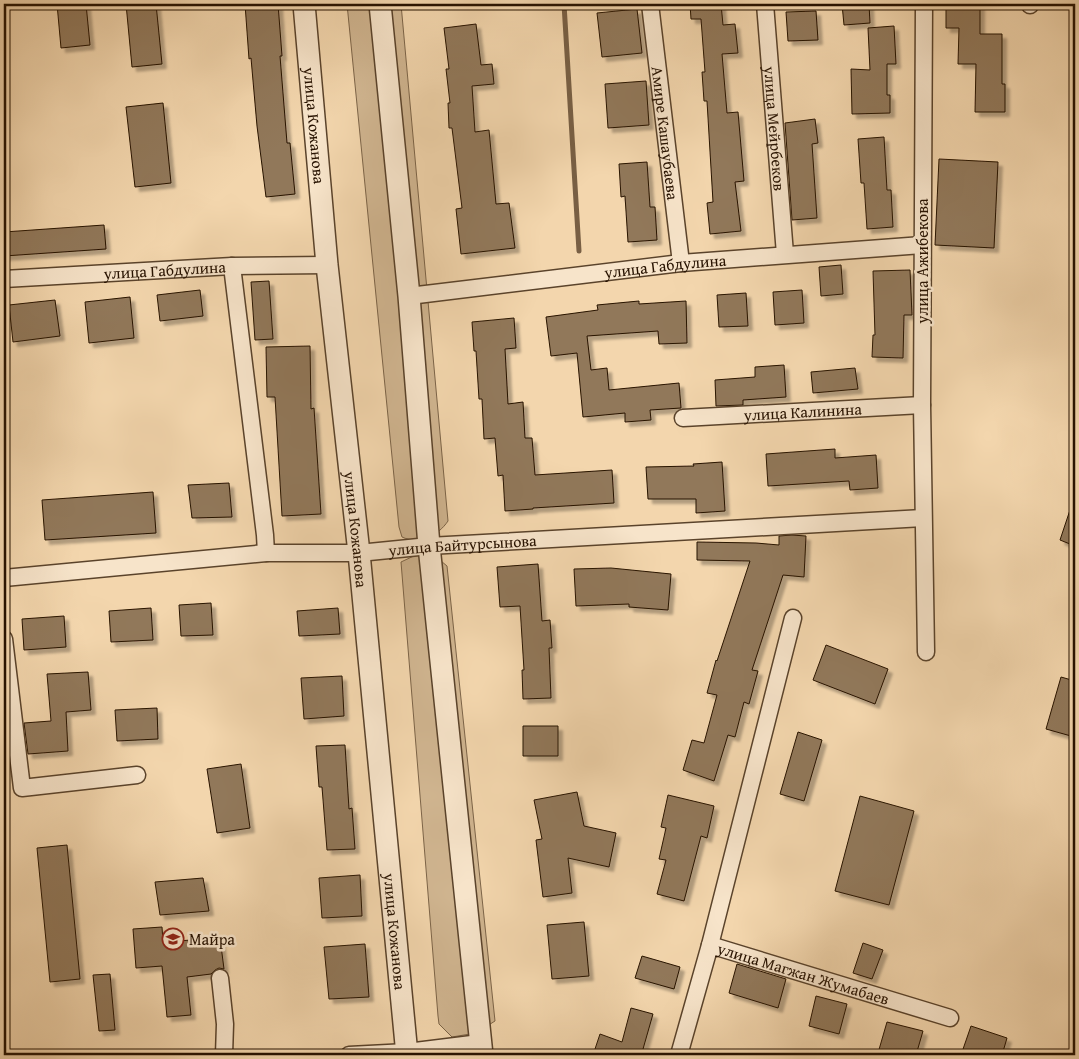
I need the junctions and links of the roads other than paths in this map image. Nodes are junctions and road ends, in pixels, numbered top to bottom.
1 (304, 4) edge
2 (380, 4) edge
3 (650, 4) edge
4 (765, 4) edge
5 (924, 4) edge
6 (922, 245) junction
7 (785, 254) junction
8 (681, 262) junction
9 (327, 265) junction
10 (232, 266) junction
11 (4, 279) edge
12 (409, 296) junction
13 (922, 405) junction
14 (684, 418) dead end
15 (922, 518) junction
16 (429, 546) junction
17 (266, 553) junction
18 (359, 553) junction
19 (4, 578) edge
20 (793, 618) dead end
21 (4, 639) edge
22 (926, 652) dead end
23 (137, 775) dead end
24 (710, 946) junction
25 (220, 978) dead end
26 (950, 1018) dead end
27 (481, 1049) edge
28 (407, 1054) edge
29 (224, 1055) edge
30 (349, 1055) edge
31 (679, 1055) edge

1 - 9 street, улица Кожанова
2 - 12 street
3 - 8 street, Амире Кашаубаева
4 - 7 street, улица Мейрбеков
5 - 6 street, улица Ажибекова
6 - 7 street, улица Габдулина
6 - 13 street, улица Ажибекова
7 - 8 street, улица Габдулина
8 - 12 street, улица Габдулина
9 - 10 street, улица Габдулина
9 - 18 street, улица Кожанова
10 - 11 street, улица Габдулина
10 - 17 street
12 - 16 street
13 - 14 street, улица Калинина
13 - 15 street, улица Ажибекова
15 - 16 street, улица Байтурсынова
15 - 22 street, улица Ажибекова
16 - 18 street, улица Байтурсынова
16 - 27 street
17 - 18 street, улица Байтурсынова
17 - 19 street, улица Байтурсынова
18 - 28 street, улица Кожанова
20 - 24 street
21 - 23 street
24 - 26 street, улица Магжан Жумабаев
24 - 31 street, улица Магжан Жумабаев
25 - 29 street
27 - 28 street
28 - 30 street

